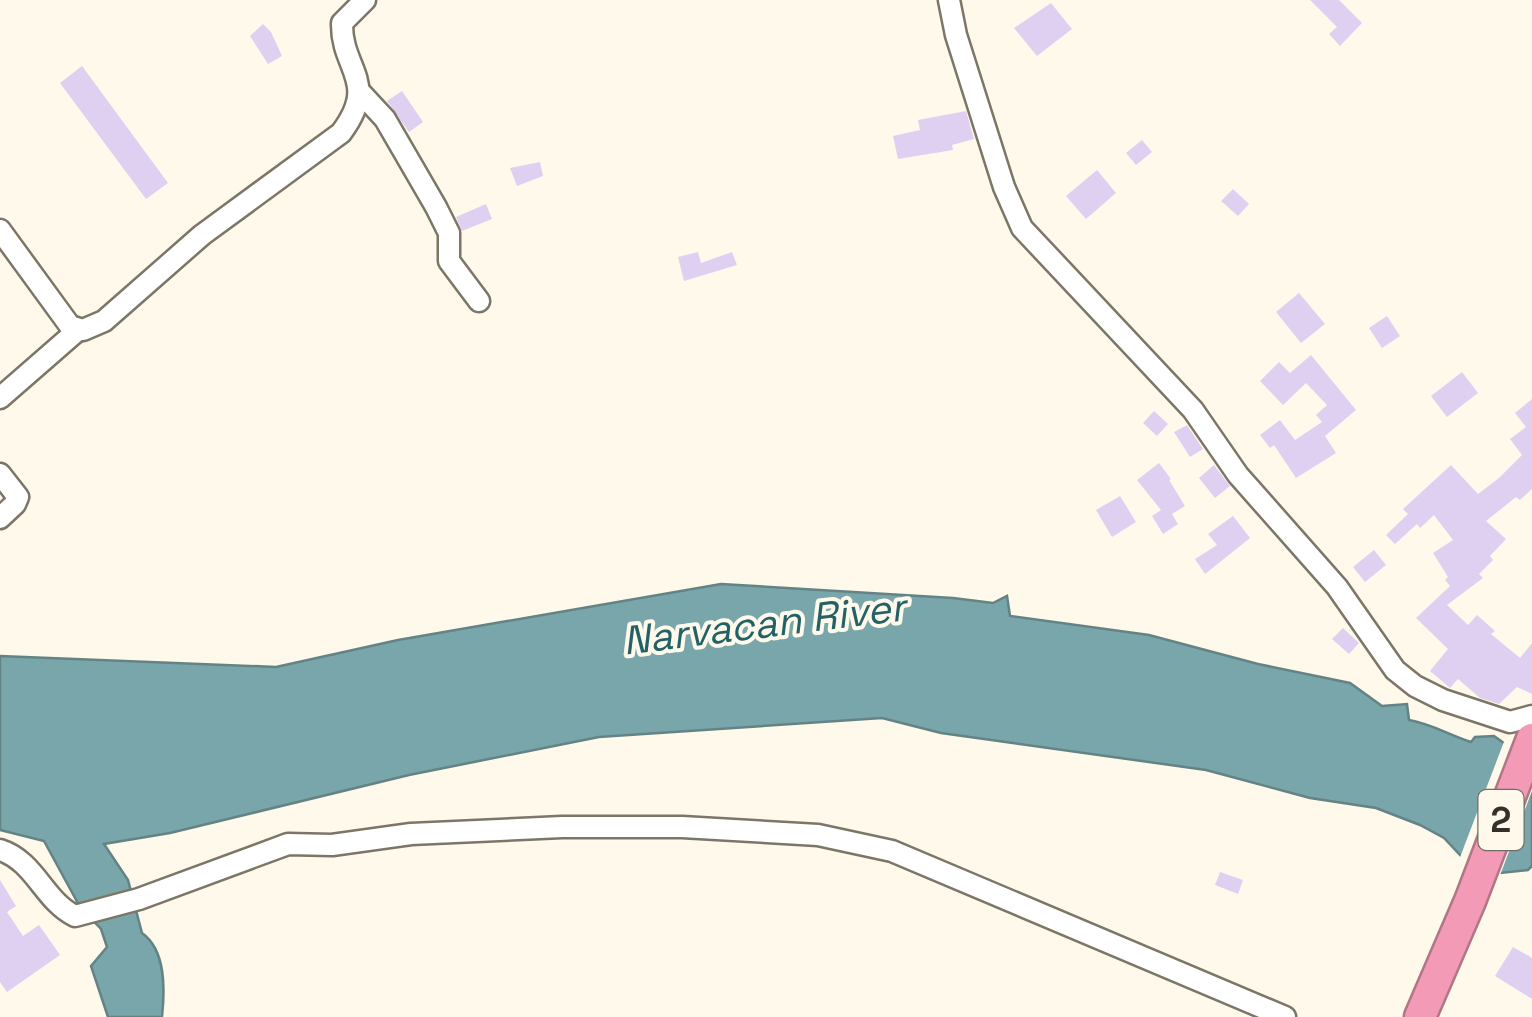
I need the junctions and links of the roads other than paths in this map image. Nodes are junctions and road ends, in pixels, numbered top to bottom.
1 (365, 0) edge
2 (949, 0) edge
3 (360, 91) junction
4 (0, 230) edge
5 (479, 301) dead end
6 (78, 330) junction
7 (0, 398) edge
8 (0, 474) edge
9 (0, 518) edge
10 (1532, 716) edge
11 (1532, 739) edge
12 (0, 850) edge
13 (1285, 1017) edge
14 (1420, 1017) edge

1 - 3 street
2 - 10 street
3 - 5 street
3 - 6 street
4 - 6 street
6 - 7 street
8 - 9 street
11 - 14 highway, 2
12 - 13 street

